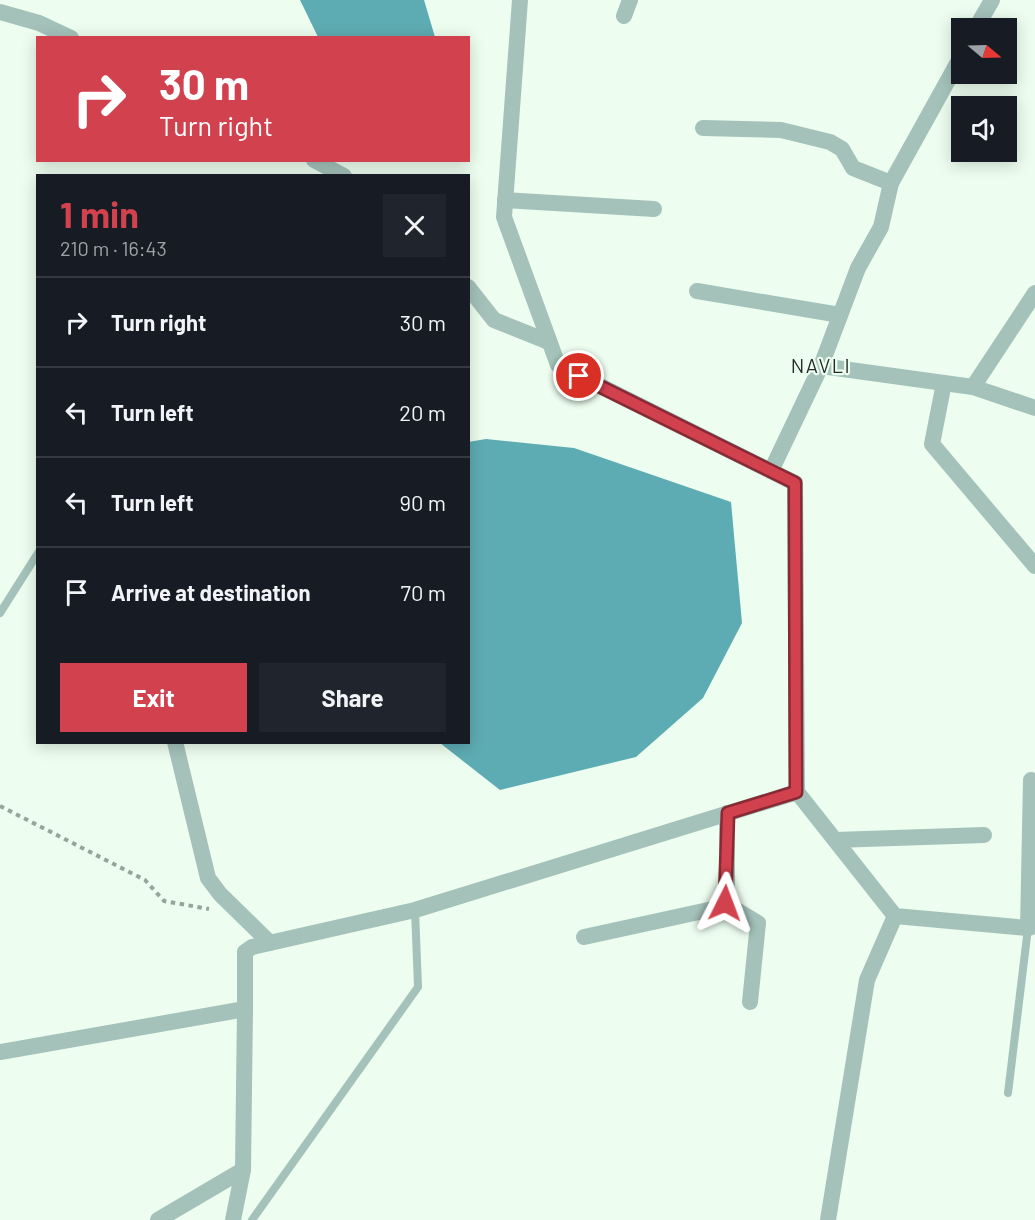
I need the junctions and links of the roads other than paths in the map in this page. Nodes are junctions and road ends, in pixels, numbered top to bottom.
1 (520, 0) edge
2 (630, 0) edge
3 (992, 0) edge
4 (0, 12) edge
5 (624, 16) dead end
6 (982, 18) edge
7 (66, 36) edge
8 (951, 75) edge
9 (703, 128) dead end
10 (318, 162) edge
11 (340, 174) edge
12 (891, 183) junction
13 (506, 200) junction
14 (654, 209) dead end
15 (470, 290) edge
16 (698, 291) dead end
17 (1035, 293) edge
18 (840, 315) junction
19 (549, 342) junction
20 (821, 366) junction
21 (944, 383) junction
22 (973, 387) junction
23 (1035, 408) edge
24 (771, 471) junction
25 (36, 556) edge
26 (1035, 566) edge
27 (0, 613) edge
28 (175, 744) edge
29 (1031, 780) dead end
30 (796, 792) junction
31 (728, 813) junction
32 (984, 835) dead end
33 (835, 840) junction
34 (725, 903) junction
35 (415, 910) junction
36 (895, 915) junction
37 (1031, 927) edge
38 (584, 937) dead end
39 (270, 943) junction
40 (750, 1002) dead end
41 (245, 1009) junction
42 (0, 1052) edge
43 (1008, 1094) dead end
44 (243, 1170) junction
45 (158, 1220) edge
46 (233, 1220) edge
47 (252, 1220) edge
48 (828, 1220) edge

1 - 13 street
2 - 5 street
3 - 6 street
4 - 7 street
8 - 12 street
9 - 12 street
10 - 11 street
12 - 18 street
13 - 14 street
13 - 19 street
15 - 19 street
16 - 18 street
17 - 22 street
18 - 20 street
19 - 24 street
20 - 21 street
20 - 24 street
21 - 22 street
21 - 26 street
22 - 23 street
24 - 30 street
25 - 27 lane
28 - 39 street
29 - 37 street
30 - 31 street
30 - 33 street
31 - 34 street
31 - 35 street
32 - 33 street
33 - 36 street
34 - 38 street
34 - 40 street
35 - 39 street
35 - 47 lane
36 - 37 street
36 - 48 street
37 - 43 lane
39 - 41 street
41 - 42 street
41 - 44 street
44 - 45 street
44 - 46 street

